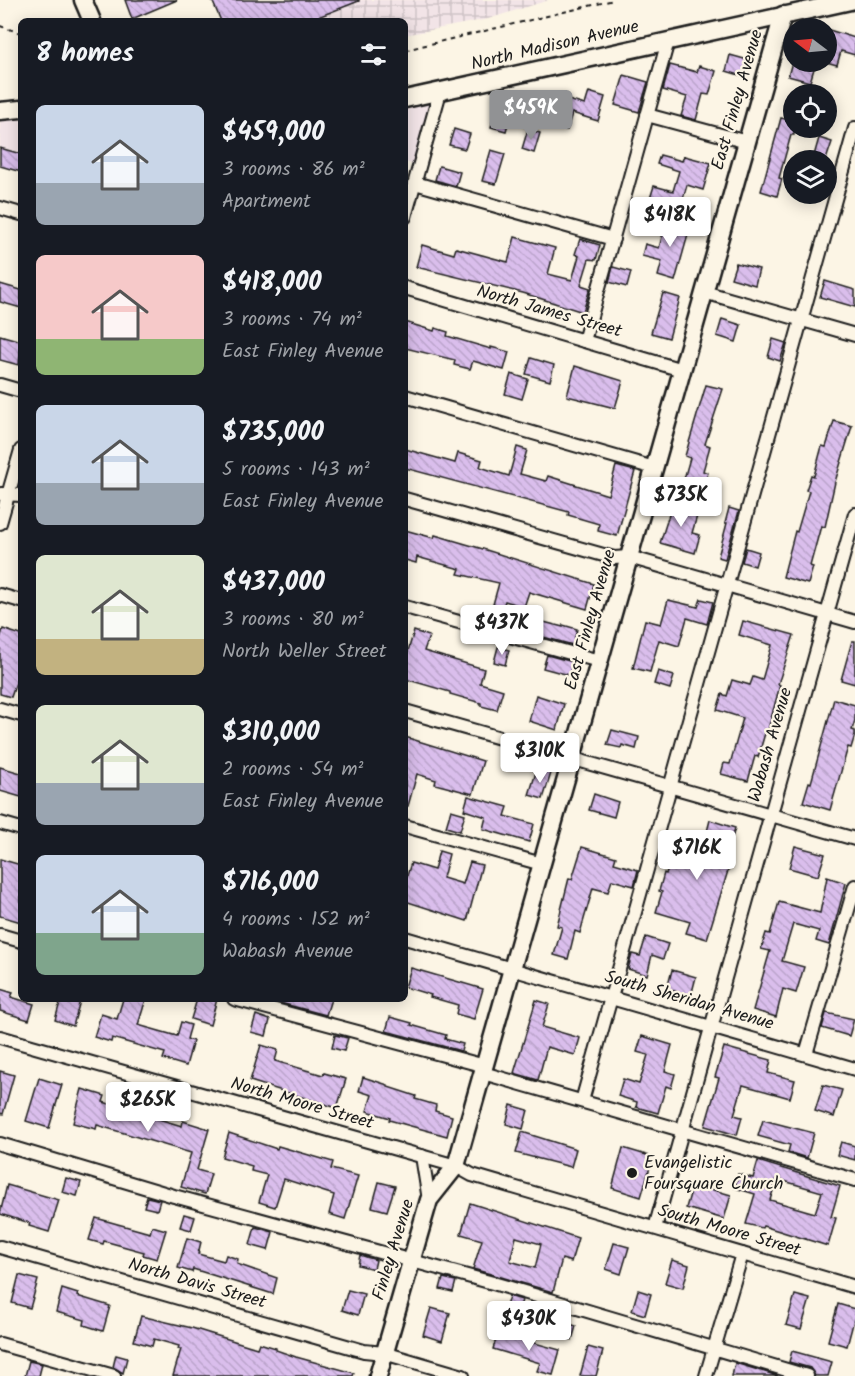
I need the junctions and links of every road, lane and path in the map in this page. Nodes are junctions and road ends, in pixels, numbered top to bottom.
1 (83, 0) edge
2 (614, 0) edge
3 (855, 0) edge
4 (783, 15) junction
5 (91, 18) edge
6 (0, 26) edge
7 (18, 32) edge
8 (668, 41) junction
9 (408, 49) edge
10 (440, 92) junction
11 (408, 98) edge
12 (18, 109) edge
13 (0, 111) edge
14 (648, 115) junction
15 (855, 128) edge
16 (747, 142) junction
17 (415, 183) junction
18 (408, 207) edge
19 (0, 208) edge
20 (18, 213) edge
21 (613, 239) junction
22 (408, 289) edge
23 (704, 292) junction
24 (801, 320) junction
25 (855, 335) edge
26 (584, 341) junction
27 (682, 370) junction
28 (0, 386) edge
29 (18, 390) edge
30 (408, 397) edge
31 (18, 458) edge
32 (654, 468) junction
33 (4, 494) edge
34 (408, 500) edge
35 (855, 514) edge
36 (0, 524) edge
37 (629, 557) junction
38 (727, 585) junction
39 (0, 595) edge
40 (18, 600) edge
41 (408, 608) edge
42 (827, 614) junction
43 (855, 622) edge
44 (599, 661) junction
45 (0, 709) edge
46 (408, 712) edge
47 (18, 714) edge
48 (572, 758) junction
49 (670, 786) junction
50 (770, 814) junction
51 (0, 823) edge
52 (408, 827) edge
53 (18, 828) edge
54 (855, 839) edge
55 (542, 864) junction
56 (855, 886) edge
57 (0, 935) edge
58 (408, 939) edge
59 (18, 940) edge
60 (512, 968) junction
61 (611, 997) junction
62 (245, 1002) edge
63 (711, 1026) junction
64 (0, 1037) edge
65 (806, 1054) junction
66 (855, 1069) edge
67 (484, 1070) junction
68 (582, 1101) junction
69 (682, 1129) junction
70 (0, 1144) edge
71 (422, 1156) junction
72 (456, 1166) junction
73 (855, 1180) edge
74 (429, 1200) junction
75 (655, 1228) junction
76 (0, 1247) edge
77 (742, 1254) junction
78 (412, 1261) junction
79 (855, 1287) edge
80 (0, 1344) edge
81 (714, 1349) junction
82 (384, 1353) junction
83 (114, 1376) edge
84 (378, 1376) edge
85 (463, 1376) edge
86 (706, 1376) edge
87 (807, 1376) edge

1 - 5 main road
2 - 9 path
3 - 4 main road, North Madison Avenue
4 - 8 main road, North Madison Avenue
4 - 16 main road, East Finley Avenue
6 - 7 path
8 - 10 main road, North Madison Avenue
8 - 14 street
10 - 11 main road, North Madison Avenue
10 - 17 street
12 - 13 main road
14 - 16 street
14 - 21 street
15 - 24 street
16 - 23 main road, East Finley Avenue
17 - 18 street
17 - 21 street
19 - 20 street
21 - 26 street
22 - 26 street, North James Street
23 - 24 street
23 - 27 main road, East Finley Avenue
24 - 25 street
24 - 38 street
26 - 27 street, North James Street
27 - 32 main road, East Finley Avenue
28 - 29 street
30 - 32 street
31 - 33 street
32 - 37 main road, East Finley Avenue
33 - 36 street
34 - 37 street
35 - 42 street, Wabash Avenue
37 - 38 street
37 - 44 main road, East Finley Avenue
38 - 42 street
38 - 49 street
39 - 40 street
41 - 44 street
42 - 43 street
42 - 50 street, Wabash Avenue
44 - 48 main road, East Finley Avenue
45 - 47 street
46 - 48 street
48 - 49 street
48 - 55 main road, East Finley Avenue
49 - 50 street
49 - 61 street
50 - 54 street
50 - 63 street, Wabash Avenue
51 - 53 street
52 - 55 street
55 - 60 main road, East Finley Avenue
56 - 65 street
57 - 59 street
58 - 60 street, South Sheridan Avenue
60 - 61 street, South Sheridan Avenue
60 - 67 main road, East Finley Avenue
61 - 63 street, South Sheridan Avenue
61 - 68 street
62 - 67 street
63 - 65 street, South Sheridan Avenue
63 - 69 street, Wabash Avenue
64 - 71 street, North Moore Street
65 - 66 street, South Sheridan Avenue
67 - 68 street
67 - 72 main road, East Finley Avenue
68 - 69 street
69 - 73 street
69 - 75 street, Wabash Avenue
70 - 78 street
71 - 72 street, North Moore Street
71 - 74 street
72 - 74 main road, Finley Avenue
72 - 75 street, South Moore Street
74 - 78 main road, Finley Avenue
75 - 77 street, South Moore Street
76 - 82 street, North Davis Street
77 - 79 street, South Moore Street
77 - 81 street
78 - 81 street
78 - 82 main road, Finley Avenue
80 - 83 street
81 - 86 street
81 - 87 street
82 - 84 main road
82 - 85 street, North Davis Street

